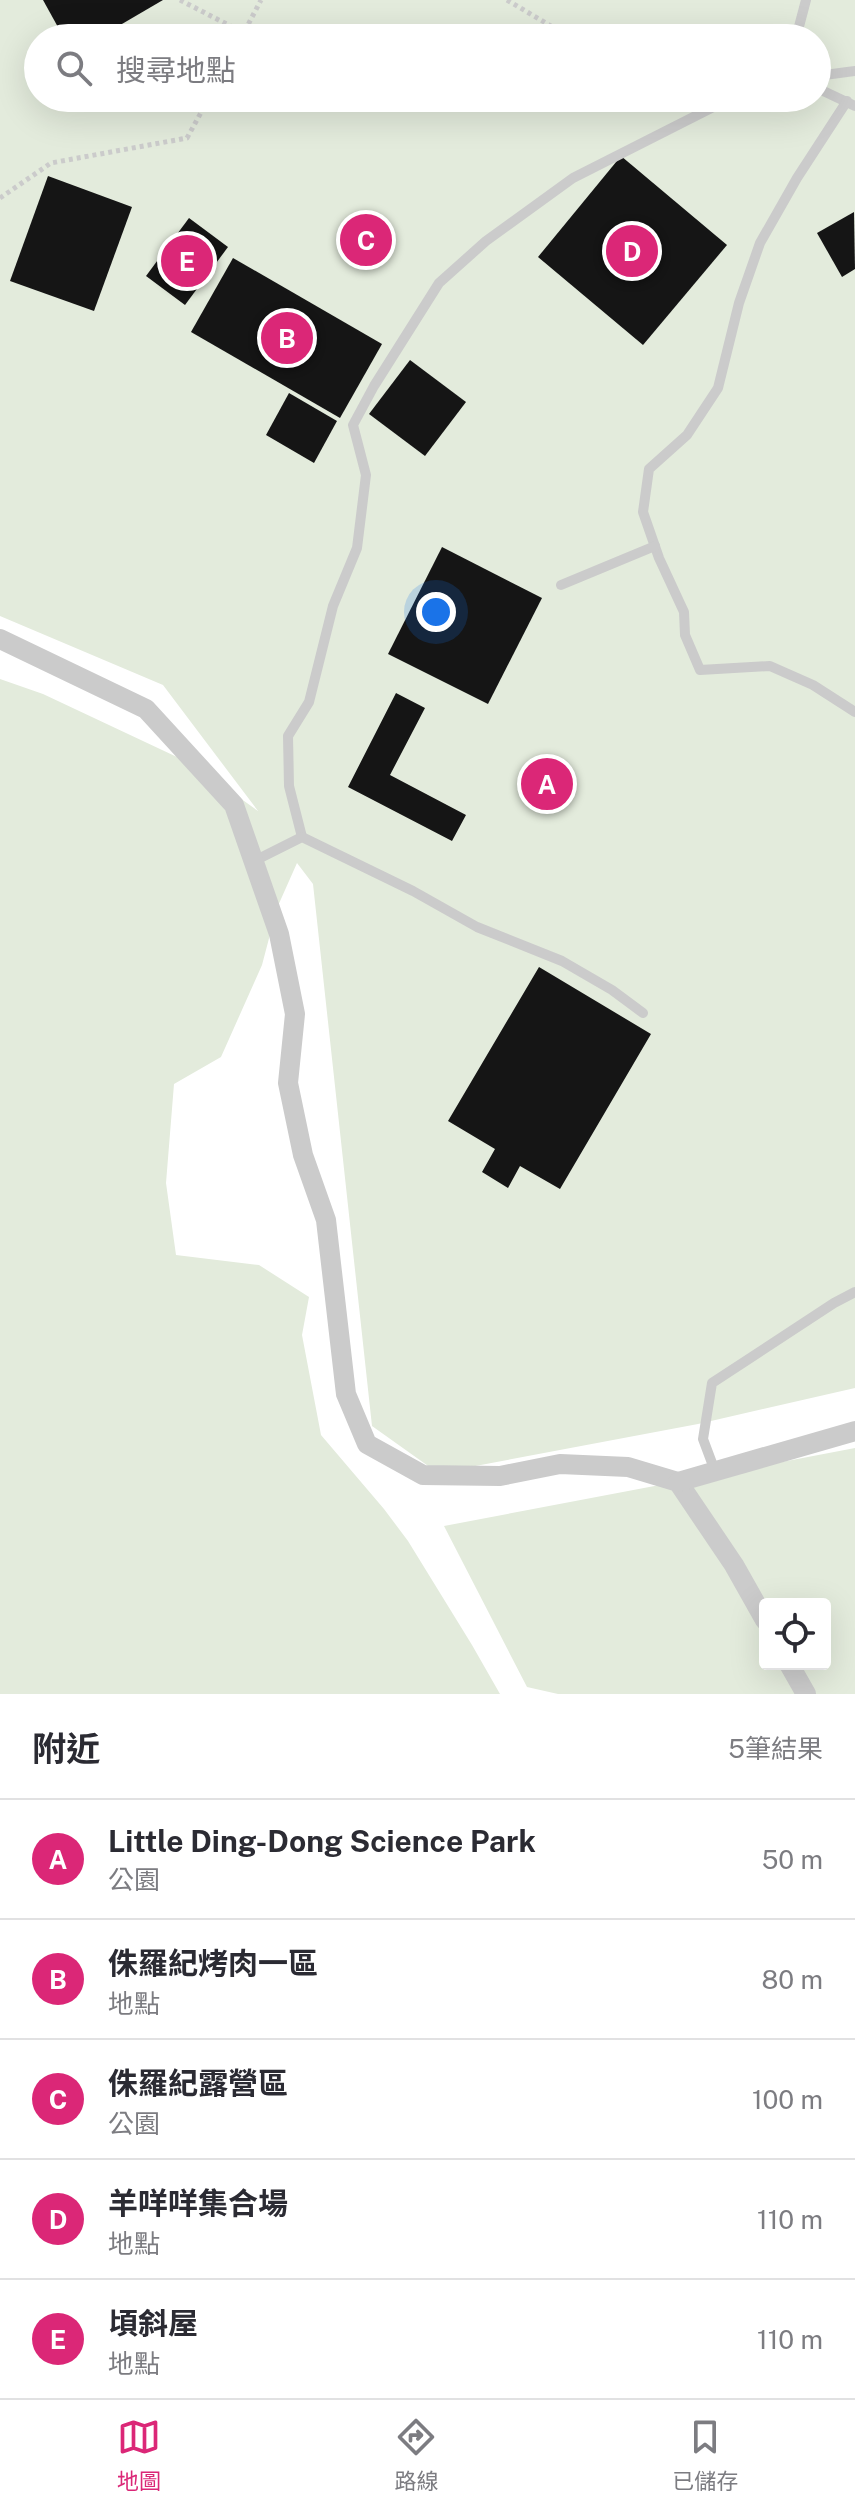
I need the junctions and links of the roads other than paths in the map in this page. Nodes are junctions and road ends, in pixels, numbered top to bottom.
1 (806, 0) edge
2 (800, 24) edge
3 (855, 71) edge
4 (831, 74) edge
5 (831, 94) edge
6 (851, 103) edge
7 (703, 112) edge
8 (655, 546) junction
9 (561, 585) dead end
10 (0, 639) edge
11 (855, 712) edge
12 (302, 837) junction
13 (254, 861) junction
14 (643, 1013) dead end
15 (855, 1292) edge
16 (855, 1431) edge
17 (715, 1471) junction
18 (678, 1482) junction
19 (759, 1609) edge
20 (792, 1670) edge
21 (806, 1694) edge

1 - 2 lane
3 - 4 lane
5 - 6 lane
6 - 8 lane
7 - 12 lane
8 - 9 lane
8 - 11 lane
10 - 13 street
12 - 13 lane
12 - 14 lane
13 - 18 street
15 - 17 lane
16 - 17 street
17 - 18 street
18 - 19 street
20 - 21 street

